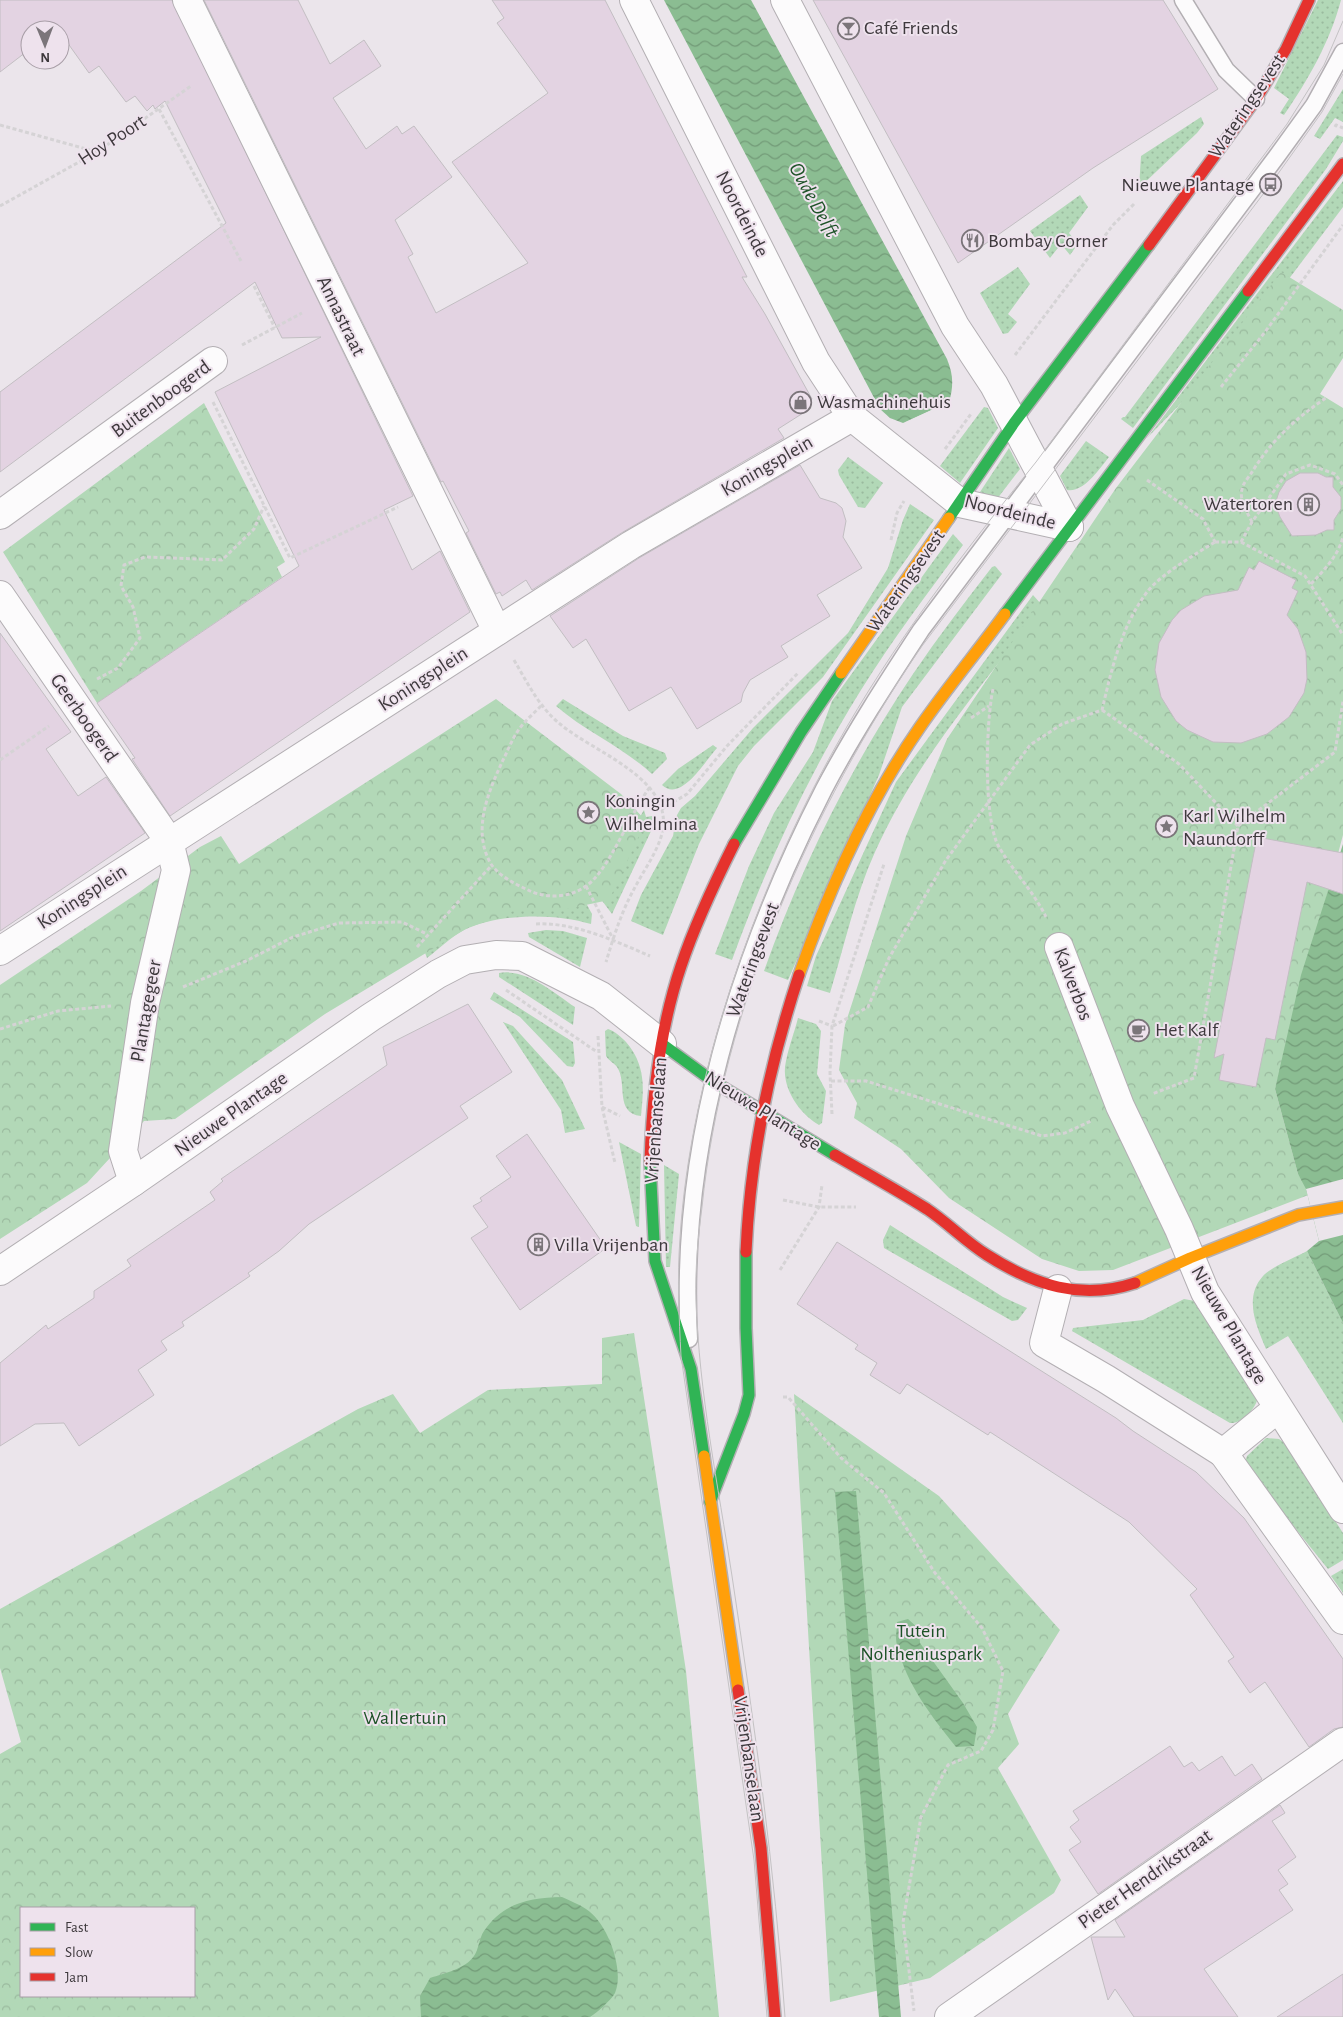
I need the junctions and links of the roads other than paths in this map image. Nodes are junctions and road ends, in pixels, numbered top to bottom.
1 (187, 0) edge
2 (634, 0) edge
3 (785, 0) edge
4 (1183, 0) edge
5 (1309, 0) edge
6 (1343, 52) edge
7 (1256, 99) junction
8 (1343, 164) edge
9 (206, 366) road end
10 (852, 416) junction
11 (1014, 423) junction
12 (1041, 473) junction
13 (960, 503) junction
14 (0, 515) edge
15 (1009, 515) junction
16 (1069, 527) junction
17 (0, 595) edge
18 (497, 631) junction
19 (169, 840) junction
20 (1059, 947) road end
21 (0, 951) edge
22 (662, 1044) junction
23 (714, 1082) junction
24 (763, 1111) junction
25 (133, 1182) junction
26 (1343, 1207) edge
27 (1190, 1258) junction
28 (0, 1271) edge
29 (1058, 1289) junction
30 (691, 1369) junction
31 (1278, 1408) junction
32 (1223, 1453) junction
33 (710, 1503) junction
34 (1343, 1509) edge
35 (1343, 1620) edge
36 (1343, 1742) edge
37 (775, 2017) edge
38 (949, 2017) edge

1 - 18 street, Annastraat
2 - 10 street, Noordeinde
3 - 11 street, Noordeinde
4 - 7 lane
5 - 7 main road, Wateringsevest
6 - 12 lane, Wateringsevest
7 - 11 main road, Wateringsevest
8 - 16 main road
9 - 14 street, Buitenboogerd
10 - 13 street, Noordeinde
10 - 18 street, Koningsplein
11 - 12 street, Noordeinde
11 - 13 main road, Wateringsevest
12 - 15 lane, Wateringsevest
12 - 16 street, Noordeinde
13 - 15 street, Noordeinde
13 - 22 main road, Wateringsevest
15 - 16 street, Noordeinde
15 - 23 lane, Wateringsevest
16 - 24 main road
17 - 19 street, Geerboogerd
18 - 19 street, Koningsplein
19 - 21 street, Koningsplein
19 - 25 street, Plantagegeer
20 - 27 street, Kalverbos
22 - 23 main road, Nieuwe Plantage
22 - 25 street, Nieuwe Plantage
22 - 30 main road, Vrijenbanselaan
23 - 24 main road, Nieuwe Plantage
23 - 30 lane, Vrijenbanselaan
24 - 29 main road, Nieuwe Plantage
24 - 33 main road
25 - 28 street, Nieuwe Plantage
26 - 27 main road
27 - 29 main road, Nieuwe Plantage
27 - 31 street, Nieuwe Plantage
29 - 32 street
30 - 33 main road, Vrijenbanselaan
31 - 32 street
31 - 34 street, Nieuwe Plantage
32 - 35 street
33 - 37 main road, Vrijenbanselaan
36 - 38 street, Pieter Hendrikstraat

